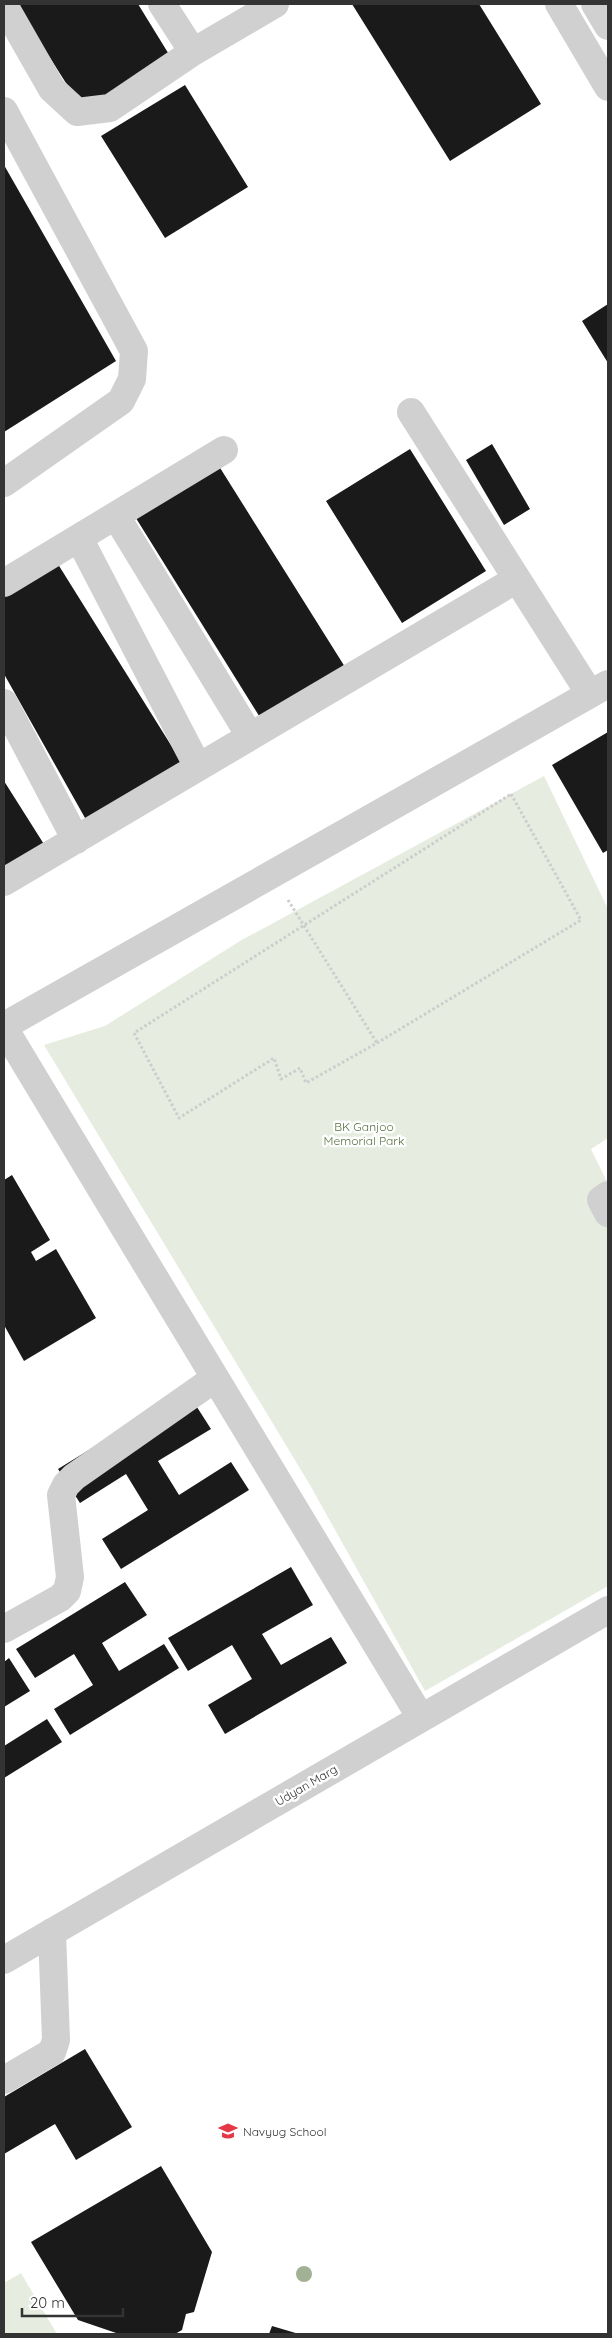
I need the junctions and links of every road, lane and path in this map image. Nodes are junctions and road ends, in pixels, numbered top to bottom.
1 (4, 4) edge
2 (162, 4) edge
3 (275, 4) edge
4 (559, 4) edge
5 (595, 4) edge
6 (608, 26) edge
7 (193, 52) junction
8 (608, 87) edge
9 (4, 111) edge
10 (411, 412) dead end
11 (224, 450) dead end
12 (4, 483) edge
13 (116, 516) junction
14 (79, 538) junction
15 (517, 578) junction
16 (4, 583) edge
17 (599, 689) edge
18 (4, 703) edge
19 (250, 736) junction
20 (198, 768) junction
21 (76, 840) junction
22 (272, 874) junction
23 (4, 882) edge
24 (304, 926) junction
25 (4, 1027) edge
26 (377, 1043) junction
27 (608, 1195) edge
28 (608, 1212) edge
29 (214, 1380) junction
30 (608, 1610) edge
31 (4, 1629) edge
32 (421, 1718) junction
33 (52, 1932) junction
34 (4, 1960) edge
35 (4, 2080) edge

1 - 7 street
2 - 7 street
3 - 7 street
4 - 8 street
5 - 6 street
9 - 12 street
10 - 15 street
11 - 13 street
13 - 14 street
13 - 19 street
14 - 16 street
14 - 20 street
15 - 17 street
15 - 19 street
17 - 22 street
18 - 21 street
19 - 20 street
20 - 21 street
21 - 23 street
22 - 24 path
22 - 25 street
24 - 26 path
24 - 26 path
24 - 26 path
25 - 29 street
27 - 28 street
29 - 31 street
29 - 32 street
30 - 32 street, Udyan Marg
32 - 33 street, Udyan Marg
33 - 34 street, Udyan Marg
33 - 35 street

